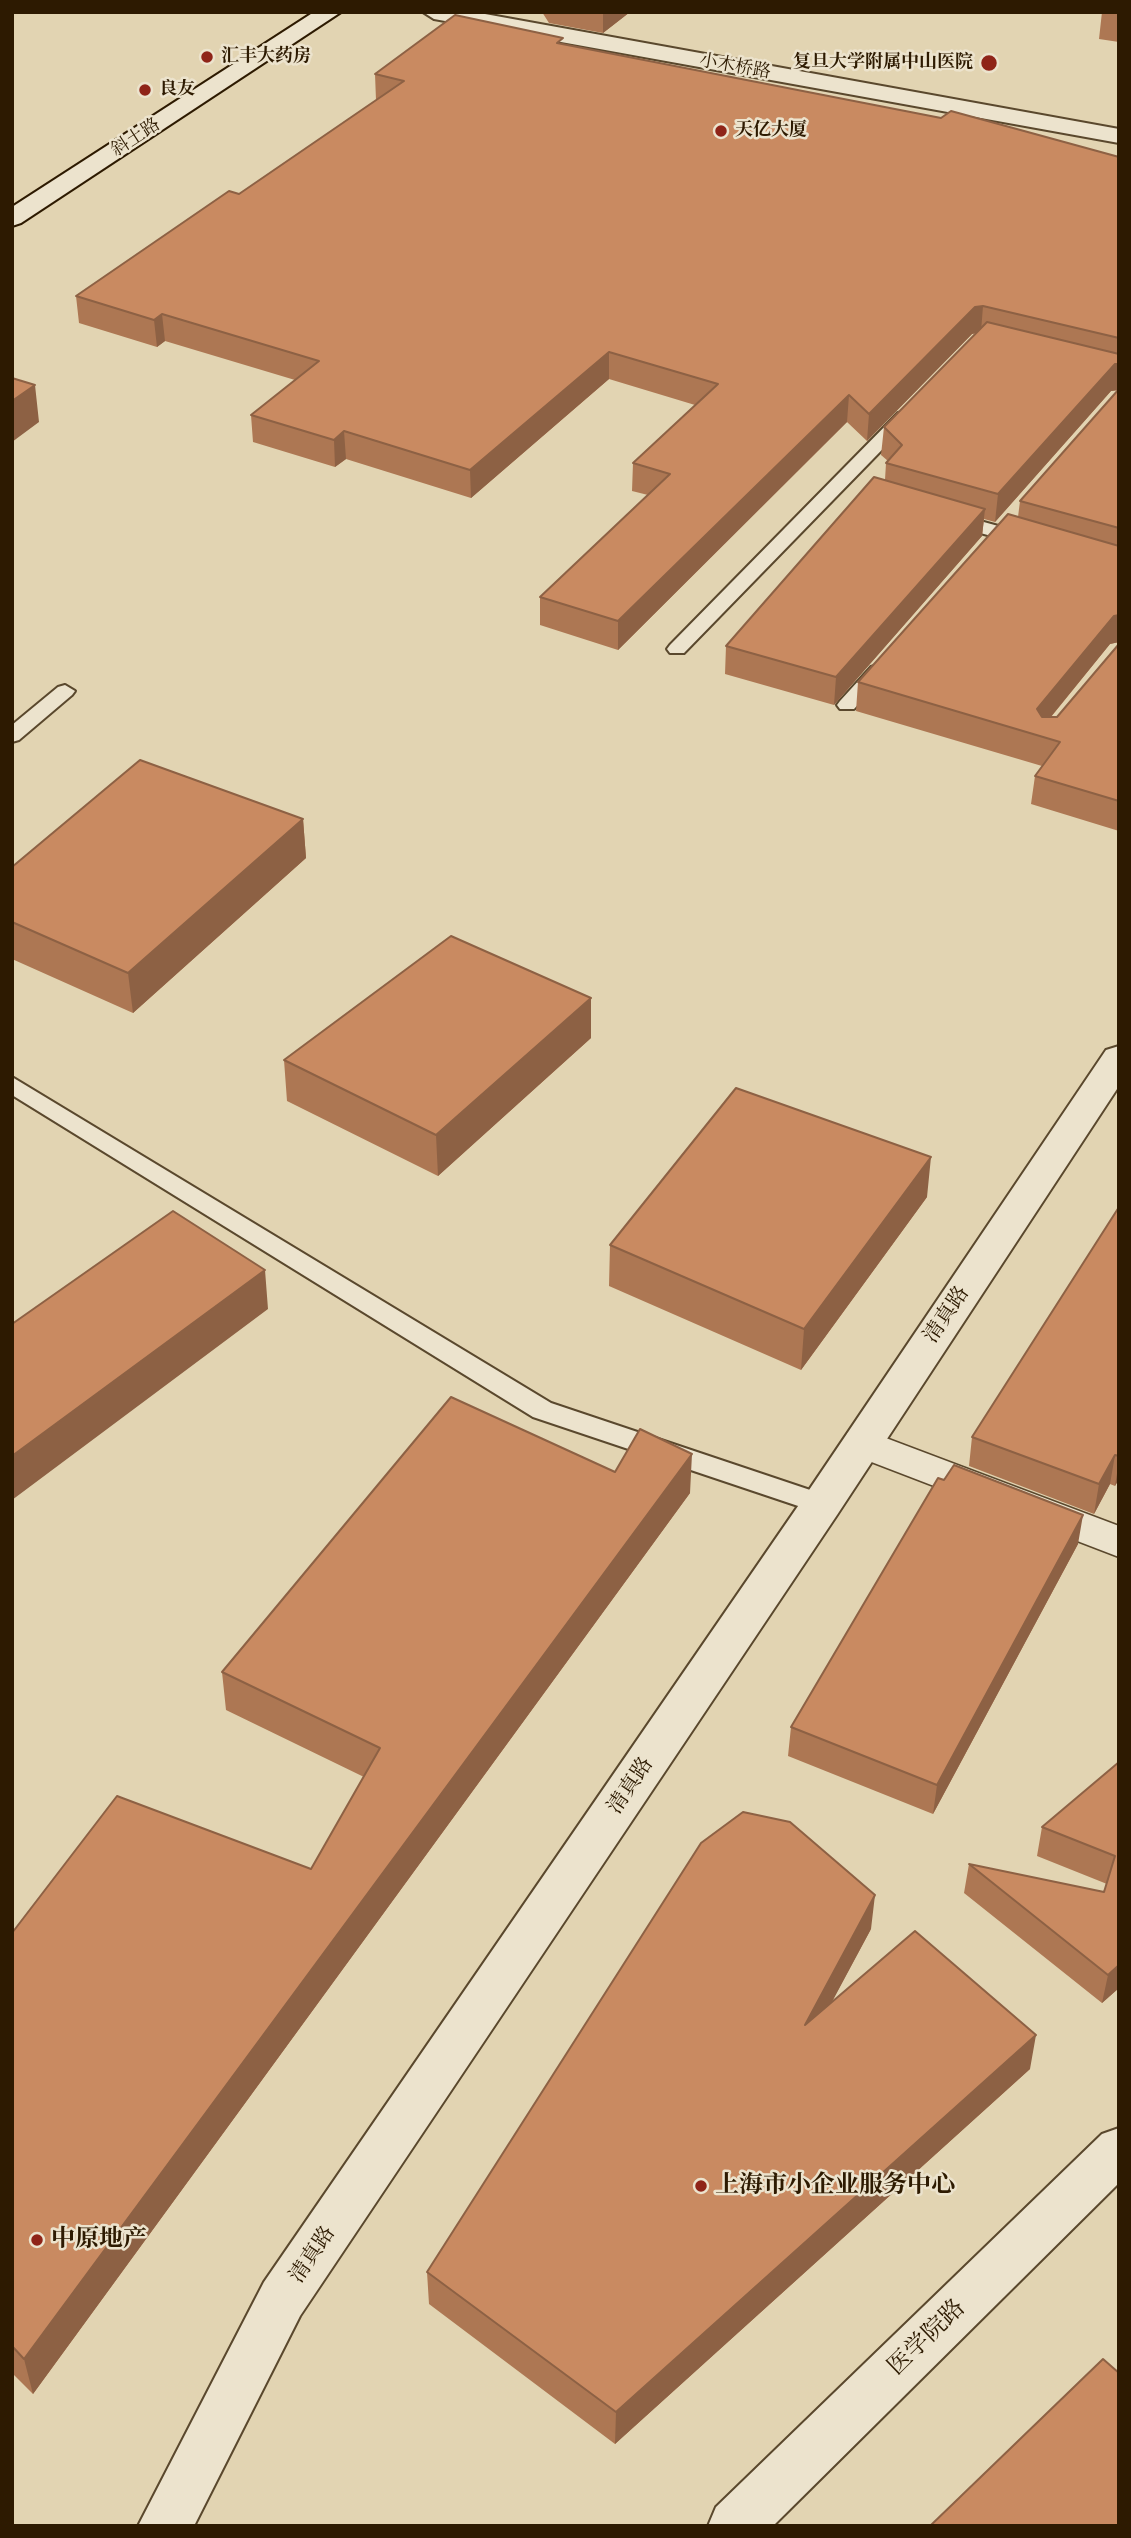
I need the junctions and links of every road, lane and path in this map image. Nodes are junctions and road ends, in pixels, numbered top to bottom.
1 (330, 12) edge
2 (433, 12) edge
3 (1119, 136) edge
4 (12, 218) edge
5 (913, 408) edge
6 (836, 486) junction
7 (862, 493) edge
8 (1018, 512) edge
9 (937, 515) edge
10 (1000, 533) junction
11 (1040, 544) edge
12 (982, 553) edge
13 (677, 649) dead end
14 (892, 655) edge
15 (65, 691) dead end
16 (848, 705) edge
17 (12, 736) edge
18 (1119, 1058) edge
19 (12, 1084) edge
20 (862, 1443) junction
21 (822, 1504) junction
22 (1119, 1542) edge
23 (1119, 2150) edge
24 (164, 2526) edge
25 (735, 2526) edge

1 - 4 street, 斜土路
2 - 3 street, 小木桥路
5 - 6 lane
6 - 7 lane
6 - 13 lane
8 - 10 lane
9 - 10 lane
10 - 11 lane
10 - 12 lane
14 - 16 lane
15 - 17 lane
18 - 20 street, 清真路
19 - 21 lane
20 - 21 street, 清真路
20 - 22 street
21 - 24 street, 清真路
23 - 25 street, 医学院路

